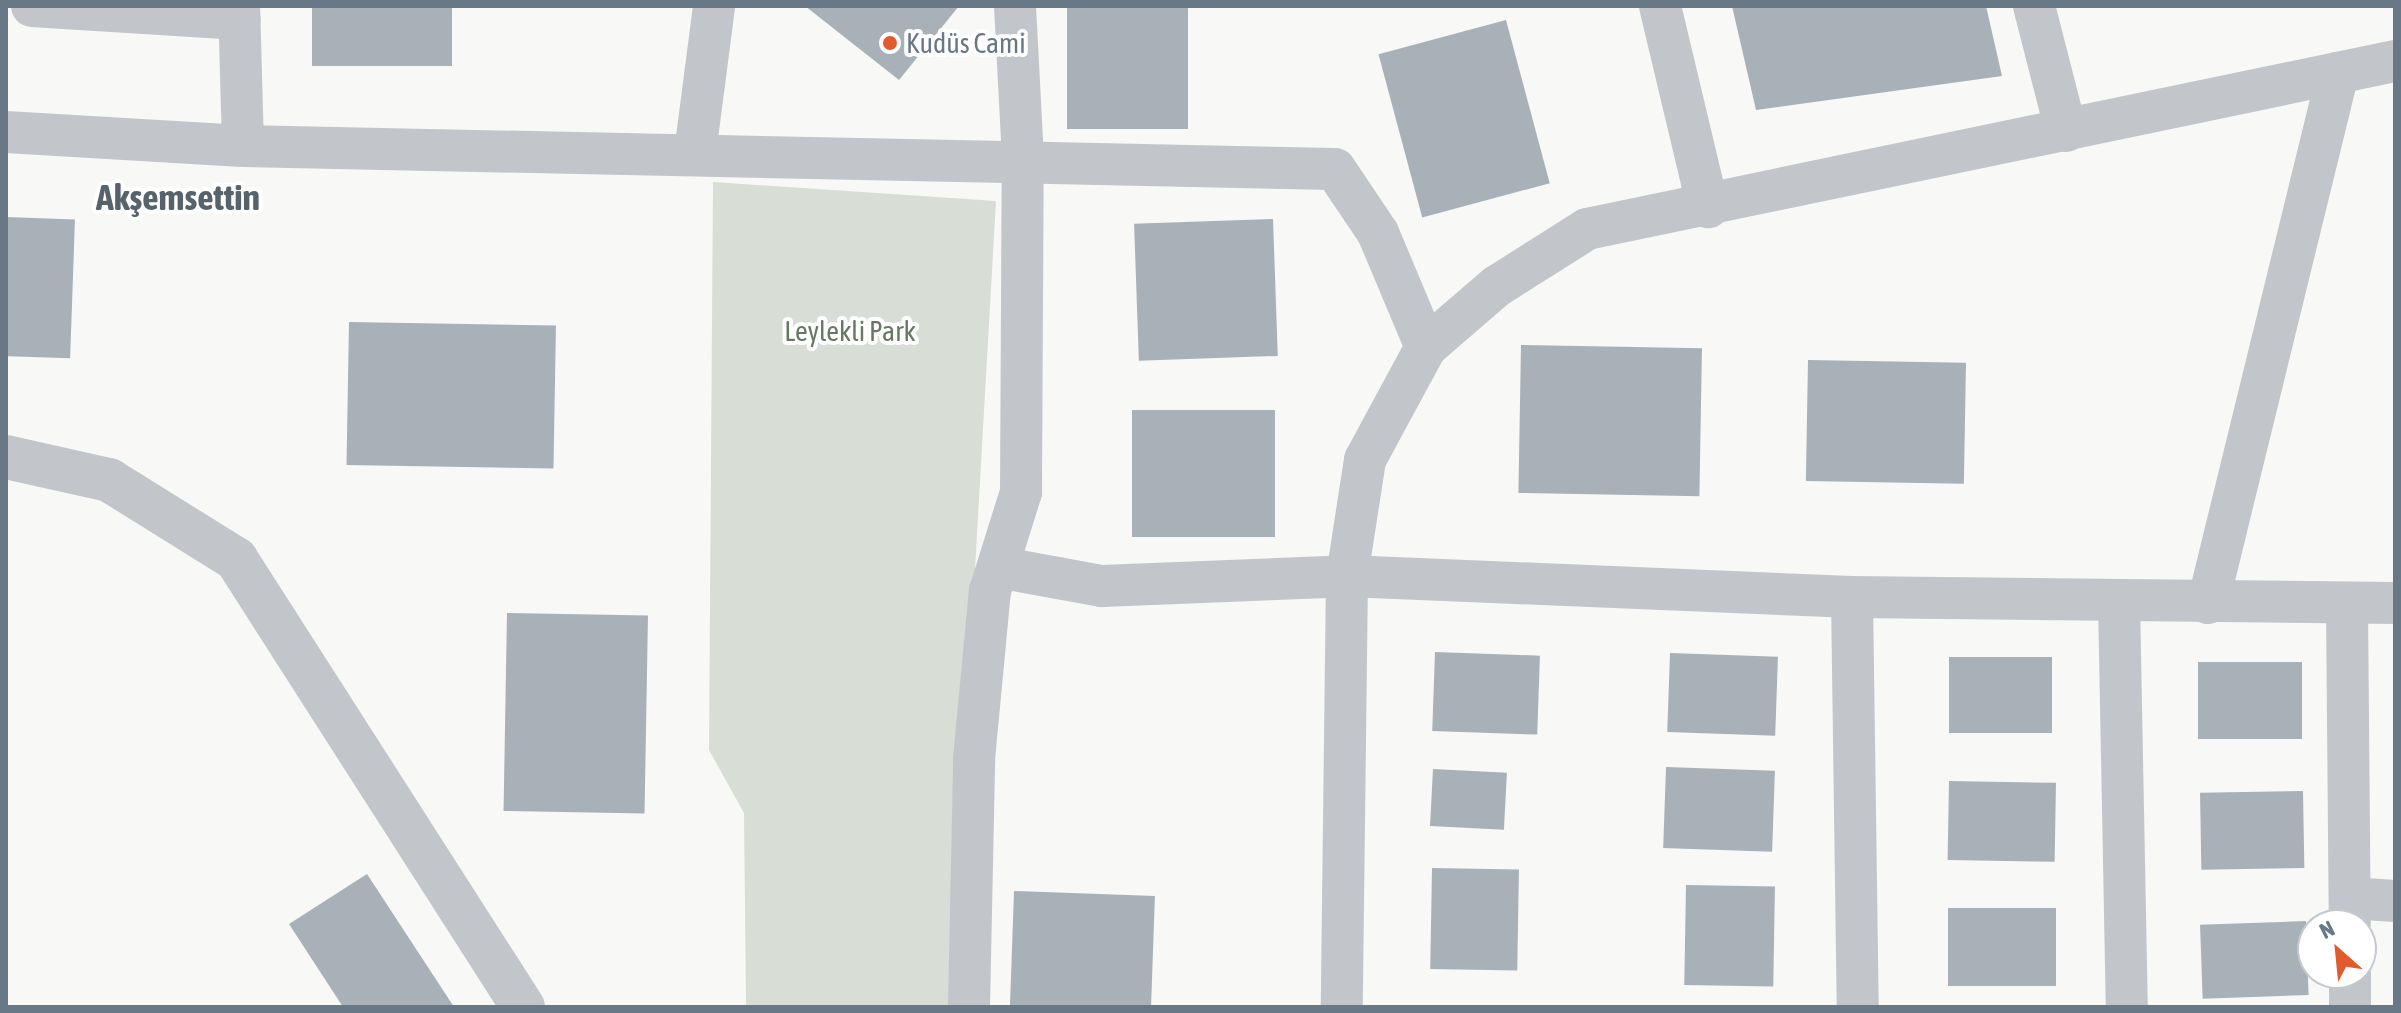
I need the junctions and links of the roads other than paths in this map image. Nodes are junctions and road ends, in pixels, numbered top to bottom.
1 (32, 6) edge
2 (714, 6) edge
3 (1015, 6) edge
4 (1660, 6) edge
5 (2034, 6) edge
6 (240, 12) edge
7 (2395, 61) edge
8 (2338, 73) junction
9 (2066, 131) junction
10 (6, 132) edge
11 (243, 146) junction
12 (695, 153) junction
13 (1023, 159) junction
14 (1708, 207) junction
15 (1426, 347) junction
16 (6, 457) edge
17 (998, 567) junction
18 (1347, 576) junction
19 (1852, 597) junction
20 (2119, 601) junction
21 (2208, 603) junction
22 (2395, 603) edge
23 (2347, 605) junction
24 (2395, 901) edge
25 (2350, 909) edge
26 (2362, 909) edge
27 (523, 1007) edge
28 (969, 1007) edge
29 (1342, 1007) edge
30 (1858, 1007) edge
31 (2127, 1007) edge

1 - 6 street
2 - 12 street
3 - 13 street
4 - 14 street
5 - 9 street
6 - 11 street
7 - 8 street
8 - 9 street
8 - 21 street
9 - 14 street
10 - 11 street
11 - 12 street
12 - 13 street
13 - 15 street
13 - 17 street
14 - 15 street
15 - 18 street
16 - 27 street
17 - 18 street
17 - 28 street
18 - 19 street
18 - 29 street
19 - 20 street
19 - 30 street
20 - 21 street
20 - 31 street
21 - 23 street
22 - 23 street
23 - 25 street
24 - 26 street

